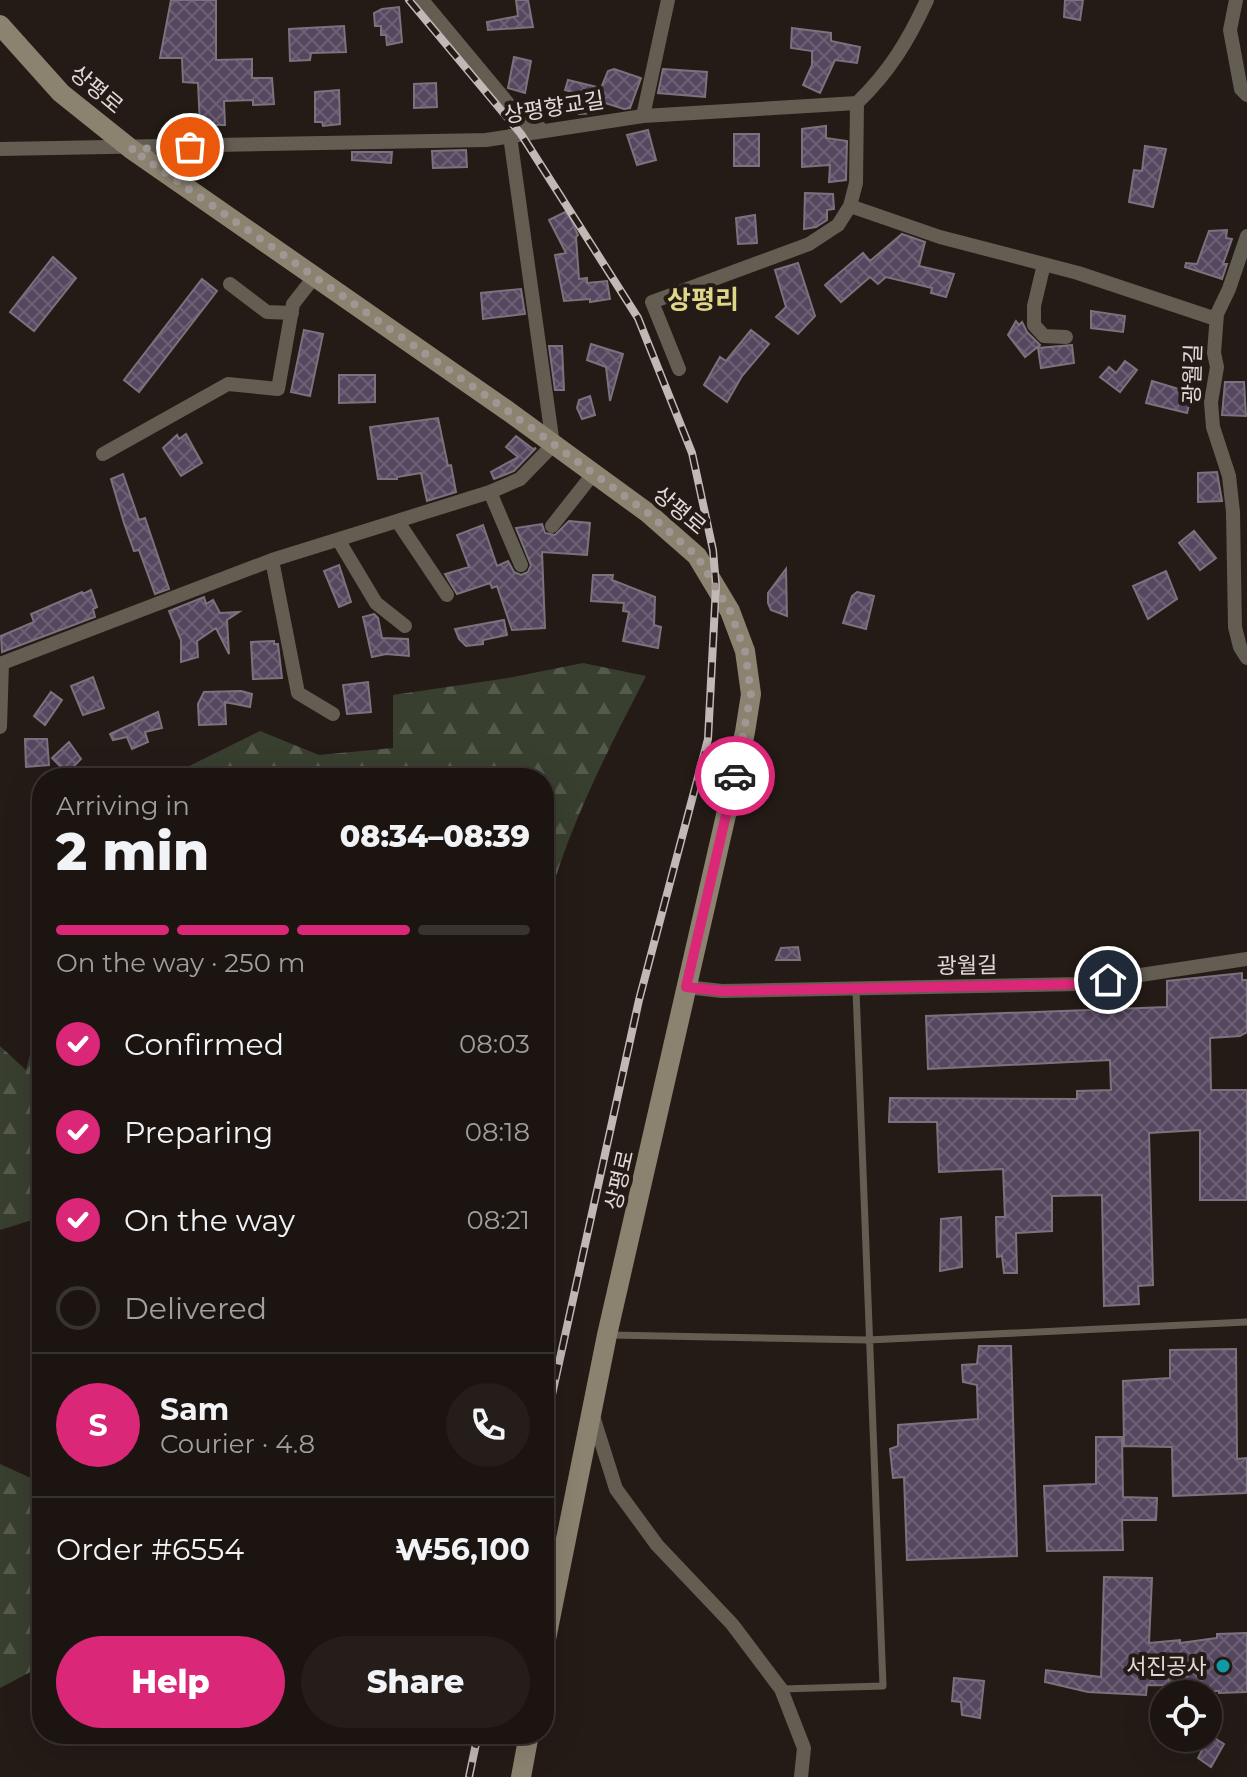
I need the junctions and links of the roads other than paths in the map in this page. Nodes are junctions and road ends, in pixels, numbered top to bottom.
1 (668, 0) edge
2 (927, 0) edge
3 (1236, 0) edge
4 (424, 2) edge
5 (0, 25) edge
6 (1247, 95) edge
7 (857, 103) junction
8 (643, 116) junction
9 (552, 130) junction
10 (510, 136) junction
11 (0, 149) edge
12 (131, 149) junction
13 (850, 206) junction
14 (1247, 236) edge
15 (1044, 264) junction
16 (315, 276) junction
17 (230, 284) dead end
18 (292, 313) junction
19 (1216, 319) junction
20 (1066, 337) dead end
21 (679, 369) dead end
22 (553, 445) junction
23 (103, 454) dead end
24 (593, 474) junction
25 (490, 492) junction
26 (398, 522) junction
27 (552, 526) dead end
28 (339, 541) junction
29 (272, 560) junction
30 (521, 565) dead end
31 (447, 595) dead end
32 (405, 626) dead end
33 (1247, 658) edge
34 (1, 664) edge
35 (333, 714) dead end
36 (0, 727) edge
37 (1247, 959) edge
38 (686, 987) junction
39 (856, 990) junction
40 (1247, 1322) edge
41 (607, 1335) junction
42 (868, 1340) junction
43 (593, 1416) junction
44 (554, 1601) edge
45 (781, 1689) junction
46 (527, 1744) edge
47 (521, 1777) edge
48 (801, 1777) edge

1 - 8 street
2 - 7 street
3 - 6 street
4 - 9 street
5 - 12 main road, 상평로
7 - 8 street, 상평향교길
7 - 13 street
8 - 9 street, 상평향교길
9 - 10 street, 상평향교길
10 - 12 street, 상평향교길
10 - 22 street
11 - 12 street, 상평향교길
12 - 16 main road, 상평로
13 - 15 street
13 - 21 street
14 - 19 street, 광월길
15 - 19 street
15 - 20 street
16 - 18 street
16 - 22 main road, 상평로
17 - 18 street
18 - 23 street
19 - 33 street, 광월길
22 - 24 main road, 상평로
22 - 25 street
24 - 27 street
24 - 38 main road, 상평로
25 - 26 street
25 - 30 street
26 - 28 street
26 - 31 street
28 - 29 street
28 - 32 street
29 - 34 street
29 - 35 street
34 - 36 street
37 - 39 street, 광월길
38 - 39 street, 광월길
38 - 41 main road, 상평로
39 - 42 lane
40 - 42 lane
41 - 42 lane
41 - 43 main road, 상평로
42 - 45 lane
43 - 44 main road, 상평로
43 - 45 street, 상평로
45 - 48 street, 상평로
46 - 47 main road

